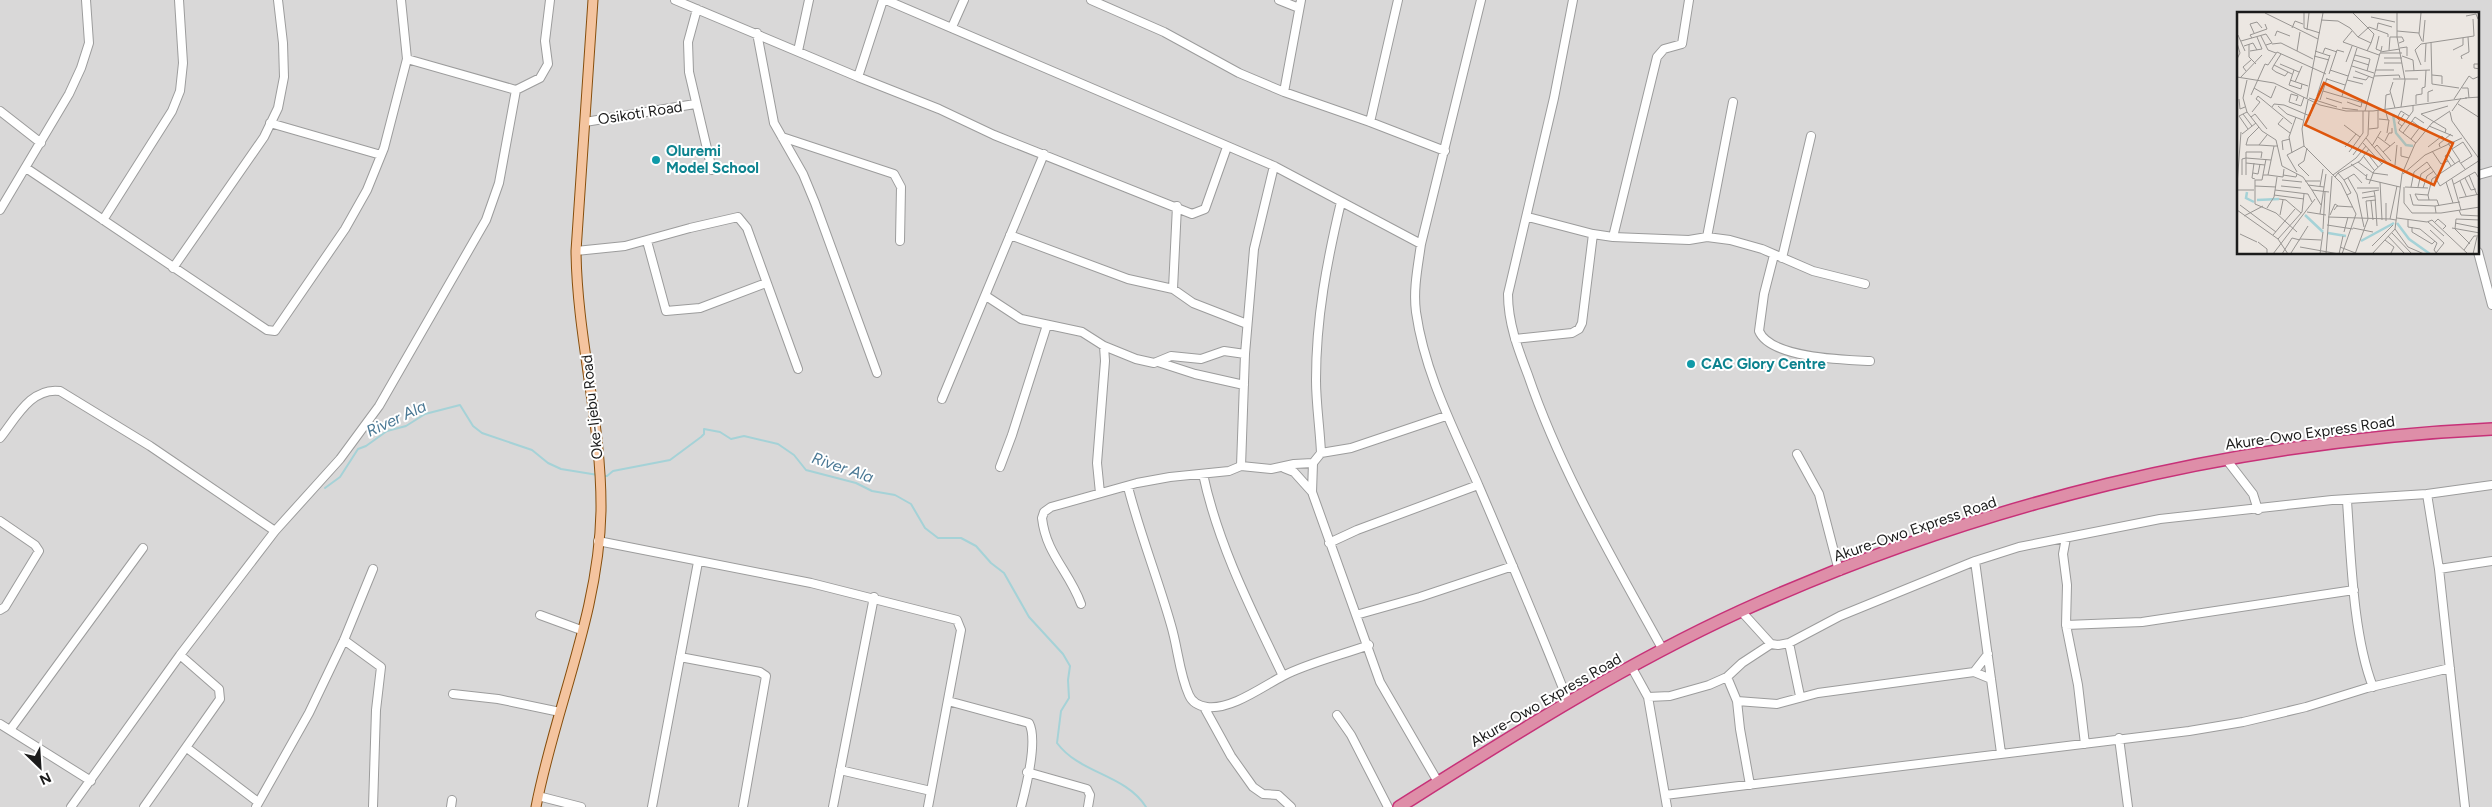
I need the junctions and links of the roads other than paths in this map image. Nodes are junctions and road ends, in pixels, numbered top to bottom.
1 (86, 0) edge
2 (179, 0) edge
3 (278, 0) edge
4 (401, 0) edge
5 (550, 0) edge
6 (593, 0) edge
7 (675, 0) edge
8 (809, 0) edge
9 (884, 0) edge
10 (964, 0) edge
11 (1091, 0) edge
12 (1279, 0) edge
13 (1398, 0) edge
14 (1481, 0) edge
15 (1572, 0) edge
16 (1689, 0) edge
17 (1300, 4) edge
18 (697, 10) junction
19 (952, 27) junction
20 (757, 33) junction
21 (798, 51) junction
22 (407, 59) junction
23 (858, 77) junction
24 (516, 90) junction
25 (1284, 92) junction
26 (1733, 102) dead end
27 (695, 104) junction
28 (0, 111) edge
29 (585, 122) junction
30 (1370, 122) junction
31 (270, 123) junction
32 (1811, 136) dead end
33 (782, 137) junction
34 (41, 143) junction
35 (1226, 147) junction
36 (1445, 151) junction
37 (1044, 154) junction
38 (382, 155) junction
39 (1274, 166) junction
40 (26, 168) junction
41 (712, 170) dead end
42 (1341, 202) junction
43 (1177, 206) junction
44 (0, 210) edge
45 (1528, 217) junction
46 (103, 220) junction
47 (1593, 234) junction
48 (1010, 235) junction
49 (1613, 237) junction
50 (1706, 237) junction
51 (646, 241) junction
52 (900, 241) dead end
53 (1421, 244) junction
54 (576, 251) junction
55 (2479, 255) edge
56 (1778, 257) junction
57 (173, 268) junction
58 (766, 283) junction
59 (1866, 284) dead end
60 (1173, 289) junction
61 (986, 296) junction
62 (2492, 305) edge
63 (1247, 324) junction
64 (1047, 325) junction
65 (1515, 339) junction
66 (1104, 346) junction
67 (1245, 354) junction
68 (1870, 361) dead end
69 (1158, 362) junction
70 (798, 370) dead end
71 (878, 373) dead end
72 (1244, 385) junction
73 (942, 399) dead end
74 (1446, 416) junction
75 (2492, 429) edge
76 (0, 438) edge
77 (1321, 453) junction
78 (1797, 454) dead end
79 (2226, 459) junction
80 (1313, 463) junction
81 (1241, 466) junction
82 (1000, 467) dead end
83 (1282, 467) junction
84 (1203, 474) junction
85 (2492, 484) edge
86 (1478, 485) junction
87 (1128, 487) junction
88 (1312, 492) junction
89 (1100, 493) junction
90 (2427, 494) junction
91 (2346, 500) junction
92 (2258, 510) junction
93 (0, 521) edge
94 (275, 531) junction
95 (2066, 538) junction
96 (598, 541) junction
97 (1329, 543) junction
98 (143, 548) dead end
99 (1975, 561) junction
100 (2492, 561) edge
101 (698, 562) junction
102 (1513, 566) junction
103 (373, 569) dead end
104 (2439, 569) junction
105 (1839, 571) junction
106 (2354, 590) junction
107 (874, 597) junction
108 (1081, 604) dead end
109 (0, 610) edge
110 (1741, 612) junction
111 (540, 615) dead end
112 (1356, 615) junction
113 (2066, 626) junction
114 (581, 630) junction
115 (344, 640) junction
116 (1789, 643) junction
117 (1771, 644) junction
118 (1369, 645) junction
119 (1664, 650) junction
120 (1988, 654) junction
121 (180, 655) junction
122 (680, 657) junction
123 (1632, 668) junction
124 (2450, 668) junction
125 (1974, 672) junction
126 (1283, 676) junction
127 (1727, 677) junction
128 (1991, 679) junction
129 (2373, 687) junction
130 (453, 694) dead end
131 (1800, 696) junction
132 (1648, 697) junction
133 (948, 701) junction
134 (1568, 701) junction
135 (1737, 701) junction
136 (1204, 707) junction
137 (560, 712) junction
138 (1336, 715) dead end
139 (0, 724) edge
140 (10, 730) junction
141 (2119, 738) junction
142 (2085, 744) junction
143 (187, 748) junction
144 (2001, 753) junction
145 (840, 770) junction
146 (1027, 772) junction
147 (91, 781) junction
148 (1438, 782) junction
149 (1750, 785) junction
150 (931, 791) junction
151 (1665, 794) junction
152 (538, 796) junction
153 (257, 805) edge
154 (71, 807) edge
155 (144, 807) edge
156 (373, 807) edge
157 (536, 807) edge
158 (581, 807) edge
159 (652, 807) edge
160 (743, 807) edge
161 (832, 807) edge
162 (928, 807) edge
163 (1021, 807) edge
164 (1088, 807) edge
165 (1291, 807) edge
166 (1388, 807) edge
167 (1399, 807) edge
168 (1667, 807) edge
169 (2128, 807) edge
170 (2465, 807) edge

1 - 34 street
2 - 46 street
3 - 31 street
4 - 22 street
5 - 24 street
6 - 29 main road, Oke-Ijebu Road
7 - 18 street
8 - 21 street
9 - 19 street
9 - 23 street
10 - 19 street
11 - 25 street
12 - 17 street
13 - 30 street
14 - 36 street
15 - 45 street
16 - 49 street
17 - 25 street
18 - 20 street
18 - 27 street
19 - 35 street
20 - 21 street
20 - 33 street
21 - 23 street
22 - 24 street
22 - 38 street
23 - 37 street
24 - 94 street
25 - 30 street
26 - 50 street
27 - 29 street, Osikoti Road
27 - 41 street
28 - 34 street
29 - 54 main road, Oke-Ijebu Road
30 - 36 street
31 - 38 street
31 - 57 street
32 - 56 street
33 - 52 street
33 - 71 street
34 - 40 street
35 - 39 street
35 - 43 street
36 - 53 street
37 - 43 street
37 - 48 street
38 - 57 street
39 - 42 street
39 - 63 street
40 - 44 street
40 - 46 street
42 - 53 street
42 - 77 street
43 - 60 street
45 - 47 street
45 - 65 street
46 - 57 street
47 - 49 street
47 - 65 street
48 - 60 street
48 - 61 street
49 - 50 street
50 - 56 street
51 - 54 street
51 - 58 street
51 - 58 street
53 - 74 street
54 - 96 main road, Oke-Ijebu Road
55 - 62 street
56 - 59 street
56 - 68 street
58 - 70 street
60 - 63 street
61 - 64 street
61 - 73 street
63 - 67 street
64 - 66 street
64 - 82 street
65 - 119 street
66 - 69 street
66 - 89 street
67 - 69 street
67 - 72 street
69 - 72 street
72 - 81 street
74 - 77 street
74 - 86 street
75 - 79 highway, Akure-Owo Express Road
76 - 94 street
77 - 80 street
78 - 105 street
79 - 92 street
79 - 105 highway, Akure-Owo Express Road
80 - 83 street
80 - 88 street
81 - 83 street
81 - 84 street
83 - 88 street
84 - 87 street
84 - 126 street
85 - 90 street
86 - 97 street
86 - 102 street
87 - 89 street
87 - 136 street
88 - 97 street
89 - 108 street
90 - 91 street
90 - 104 street
91 - 92 street
91 - 106 street
92 - 95 street
93 - 109 street
94 - 121 street
95 - 99 street
95 - 113 street
96 - 101 street
96 - 114 main road, Oke-Ijebu Road
97 - 112 street
98 - 140 street
99 - 116 street
99 - 120 street
100 - 104 street
101 - 107 street
101 - 122 street
102 - 112 street
102 - 134 street
103 - 115 street
104 - 124 street
105 - 110 highway, Akure-Owo Express Road
106 - 113 street
106 - 129 street
107 - 133 street
107 - 145 street
110 - 117 street
110 - 119 highway, Akure-Owo Express Road
111 - 114 street
112 - 118 street
113 - 142 street
114 - 137 main road, Oke-Ijebu Road
115 - 153 street
115 - 156 street
116 - 117 street
116 - 131 street
117 - 127 street
118 - 126 street
118 - 148 street
119 - 123 highway, Akure-Owo Express Road
120 - 125 street
120 - 128 street
121 - 143 street
121 - 147 street
122 - 159 street
122 - 160 street
123 - 132 street
123 - 134 highway, Akure-Owo Express Road
124 - 129 street
124 - 170 street
125 - 128 street
125 - 131 street
126 - 136 street
127 - 132 street
127 - 135 street
128 - 144 street
129 - 141 street
130 - 137 street
131 - 135 street
132 - 151 street
133 - 146 street
133 - 150 street
134 - 148 highway, Akure-Owo Express Road
135 - 149 street
136 - 165 street
137 - 152 main road, Oke-Ijebu Road
138 - 166 street
139 - 140 street
140 - 147 street
141 - 142 street
141 - 169 street
142 - 144 street
143 - 153 street
143 - 155 street
144 - 149 street
145 - 150 street
145 - 161 street
146 - 163 street
146 - 164 street
147 - 154 street
148 - 167 highway, Akure-Owo Express Road
149 - 151 street
150 - 162 street
151 - 168 street
152 - 157 main road, Oke-Ijebu Road
152 - 158 street

